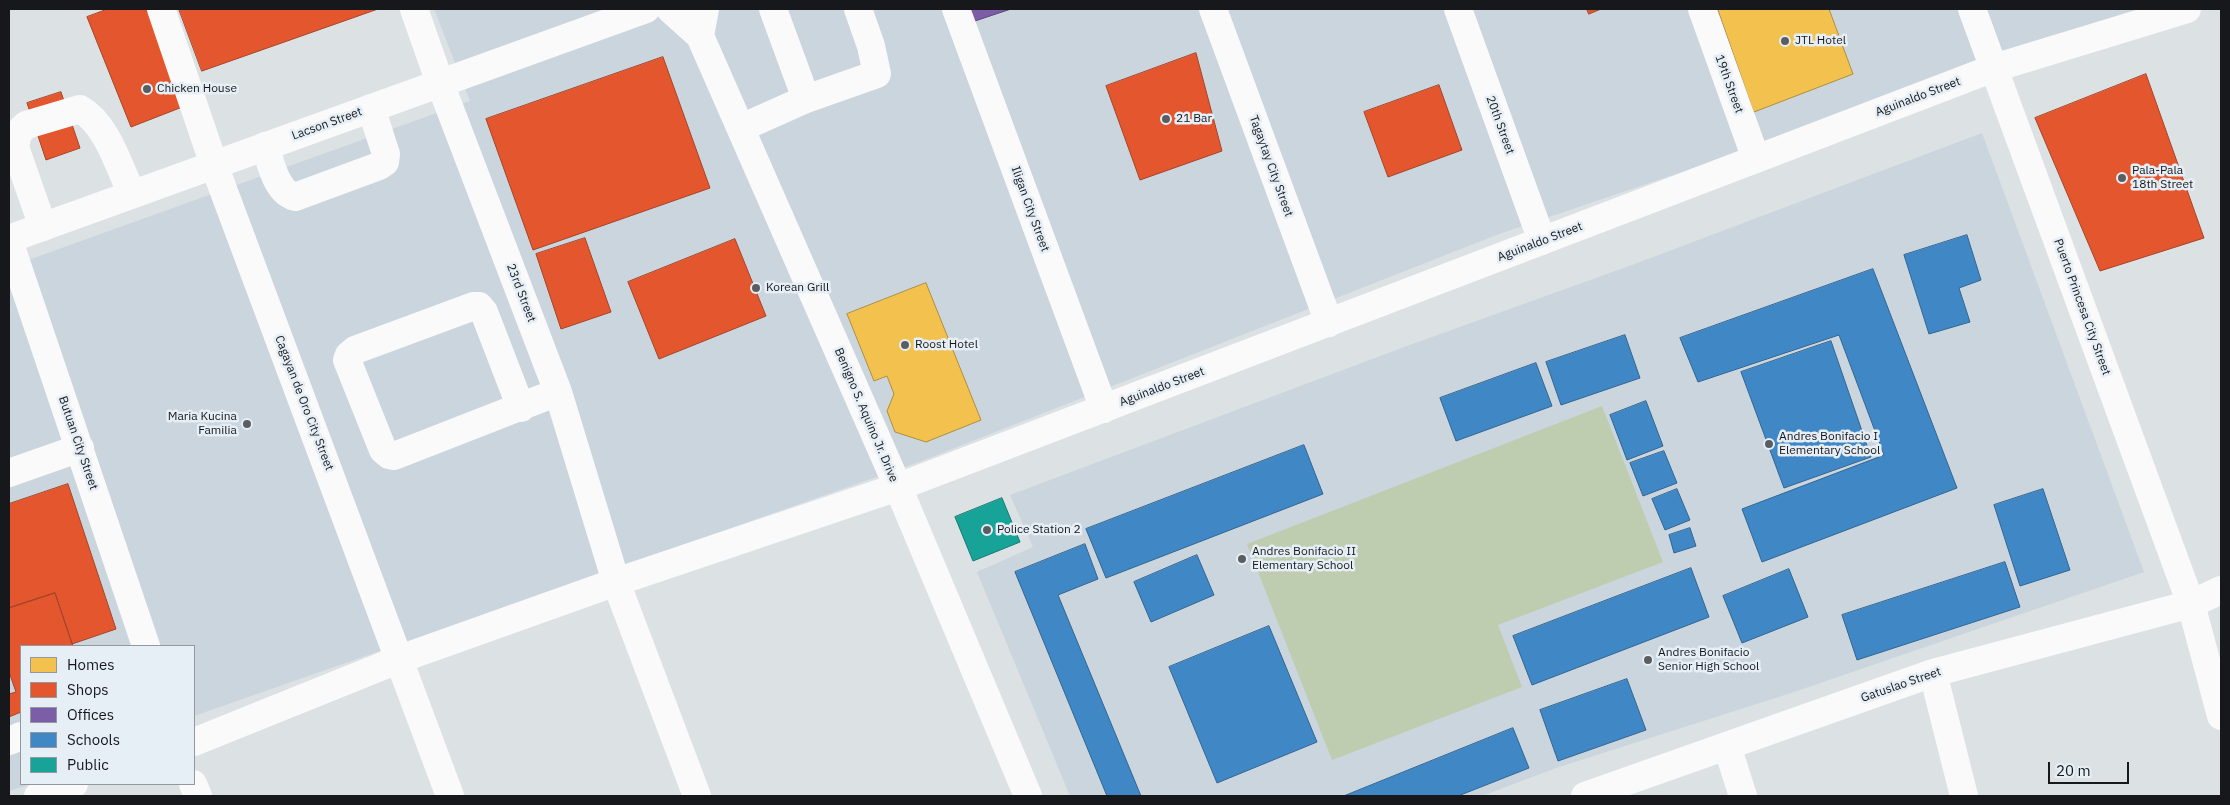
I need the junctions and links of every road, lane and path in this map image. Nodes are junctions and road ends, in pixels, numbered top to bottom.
1 (161, 9) edge
2 (414, 9) edge
3 (646, 9) edge
4 (670, 9) edge
5 (705, 9) edge
6 (773, 9) edge
7 (858, 9) edge
8 (956, 9) edge
9 (1213, 9) edge
10 (1458, 9) edge
11 (1702, 9) edge
12 (1972, 9) edge
13 (2187, 9) edge
14 (700, 36) junction
15 (1994, 68) junction
16 (440, 83) junction
17 (806, 99) junction
18 (371, 108) junction
19 (741, 128) junction
20 (264, 146) junction
21 (1756, 159) junction
22 (214, 165) junction
23 (132, 194) junction
24 (43, 227) junction
25 (9, 240) edge
26 (1542, 241) junction
27 (1329, 323) junction
28 (558, 392) junction
29 (521, 408) junction
30 (1104, 408) junction
31 (80, 448) junction
32 (9, 473) edge
33 (898, 487) junction
34 (616, 582) junction
35 (2221, 590) edge
36 (2191, 604) junction
37 (146, 645) edge
38 (400, 659) junction
39 (1933, 673) junction
40 (2221, 716) edge
41 (195, 742) edge
42 (1727, 746) junction
43 (71, 785) edge
44 (38, 796) edge
45 (450, 796) edge
46 (697, 796) edge
47 (1028, 796) edge
48 (1585, 796) edge
49 (1743, 796) edge
50 (1964, 796) edge

1 - 22 street, Cagayan de Oro City Street
2 - 16 street, 23rd Street
3 - 16 street, Lacson Street
4 - 14 street, Benigno S. Aquino Jr. Drive
5 - 14 street
6 - 17 street
7 - 17 street
8 - 30 street, Iligan City Street
9 - 27 street, Tagaytay City Street
10 - 26 street, 20th Street
11 - 21 street, 19th Street
12 - 15 street, Puerto Princesa City Street
13 - 15 street, Aguinaldo Street
14 - 19 street, Benigno S. Aquino Jr. Drive
15 - 21 street, Aguinaldo Street
15 - 36 street, Puerto Princesa City Street
16 - 18 street, Lacson Street
16 - 28 street, 23rd Street
17 - 19 street
18 - 20 street, Lacson Street
18 - 20 street
19 - 33 street, Benigno S. Aquino Jr. Drive
20 - 22 street, Lacson Street
21 - 26 street, Aguinaldo Street
22 - 23 street, Lacson Street
22 - 38 street, Cagayan de Oro City Street
23 - 24 street, Lacson Street
23 - 24 street
24 - 25 street, Lacson Street
25 - 31 street, Butuan City Street
26 - 27 street, Aguinaldo Street
27 - 30 street, Aguinaldo Street
28 - 29 street
28 - 34 street, 23rd Street
29 - 29 street
30 - 33 street, Aguinaldo Street
31 - 32 street
31 - 37 street, Butuan City Street
33 - 34 street, Aguinaldo Street
33 - 47 street, Benigno S. Aquino Jr. Drive
34 - 38 street, Aguinaldo Street
34 - 46 street, 23rd Street
35 - 36 street, Gatuslao Street
36 - 39 street, Gatuslao Street
36 - 40 street, Puerto Princesa City Street
38 - 41 street, Aguinaldo Street
38 - 45 street, Cagayan de Oro City Street
39 - 42 street, Gatuslao Street
39 - 50 street
42 - 48 street, Gatuslao Street
42 - 49 street
43 - 44 street

